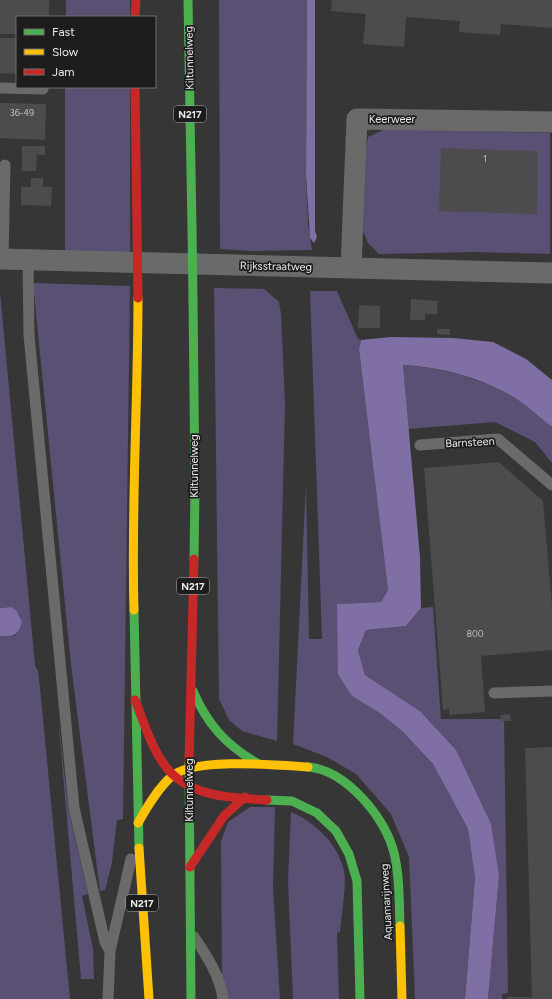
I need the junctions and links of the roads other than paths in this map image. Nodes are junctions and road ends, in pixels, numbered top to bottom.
1 (136, 0) edge
2 (188, 0) edge
3 (135, 16) edge
4 (0, 88) edge
5 (135, 88) edge
6 (43, 89) dead end
7 (552, 122) edge
8 (5, 165) dead end
9 (1, 259) edge
10 (28, 259) junction
11 (351, 268) junction
12 (552, 273) edge
13 (420, 445) dead end
14 (552, 486) edge
15 (191, 685) junction
16 (552, 691) edge
17 (494, 693) dead end
18 (135, 700) junction
19 (257, 763) junction
20 (190, 767) junction
21 (173, 775) junction
22 (189, 786) junction
23 (245, 798) junction
24 (138, 823) junction
25 (190, 867) junction
26 (190, 931) junction
27 (110, 951) junction
28 (108, 999) edge
29 (147, 999) edge
30 (191, 999) edge
31 (223, 999) edge
32 (360, 999) edge
33 (402, 999) edge

1 - 3 main road
2 - 15 main road, Kiltunnelweg / N217, bridge
4 - 6 lane
5 - 18 main road, N217, bridge
7 - 11 street, Keerweer
8 - 9 lane
9 - 10 street, Rijksstraatweg
10 - 11 street, Rijksstraatweg
10 - 27 lane
11 - 12 street, Rijksstraatweg
13 - 14 lane, Barnsteen
15 - 19 main road
15 - 20 main road, Kiltunnelweg / N217
16 - 17 lane
18 - 21 main road
18 - 24 main road, N217
19 - 20 main road, Aquamarijnweg
19 - 33 main road, Aquamarijnweg
20 - 21 main road, Aquamarijnweg
20 - 22 main road, Kiltunnelweg / N217
21 - 22 main road
21 - 24 main road, Aquamarijnweg
22 - 23 main road
22 - 25 main road, Kiltunnelweg / N217
23 - 25 main road
23 - 32 main road
24 - 27 lane, N217
24 - 29 main road, N217
25 - 26 main road, Kiltunnelweg / N217
26 - 30 main road, Kiltunnelweg / N217
26 - 31 lane
27 - 28 lane, N217

